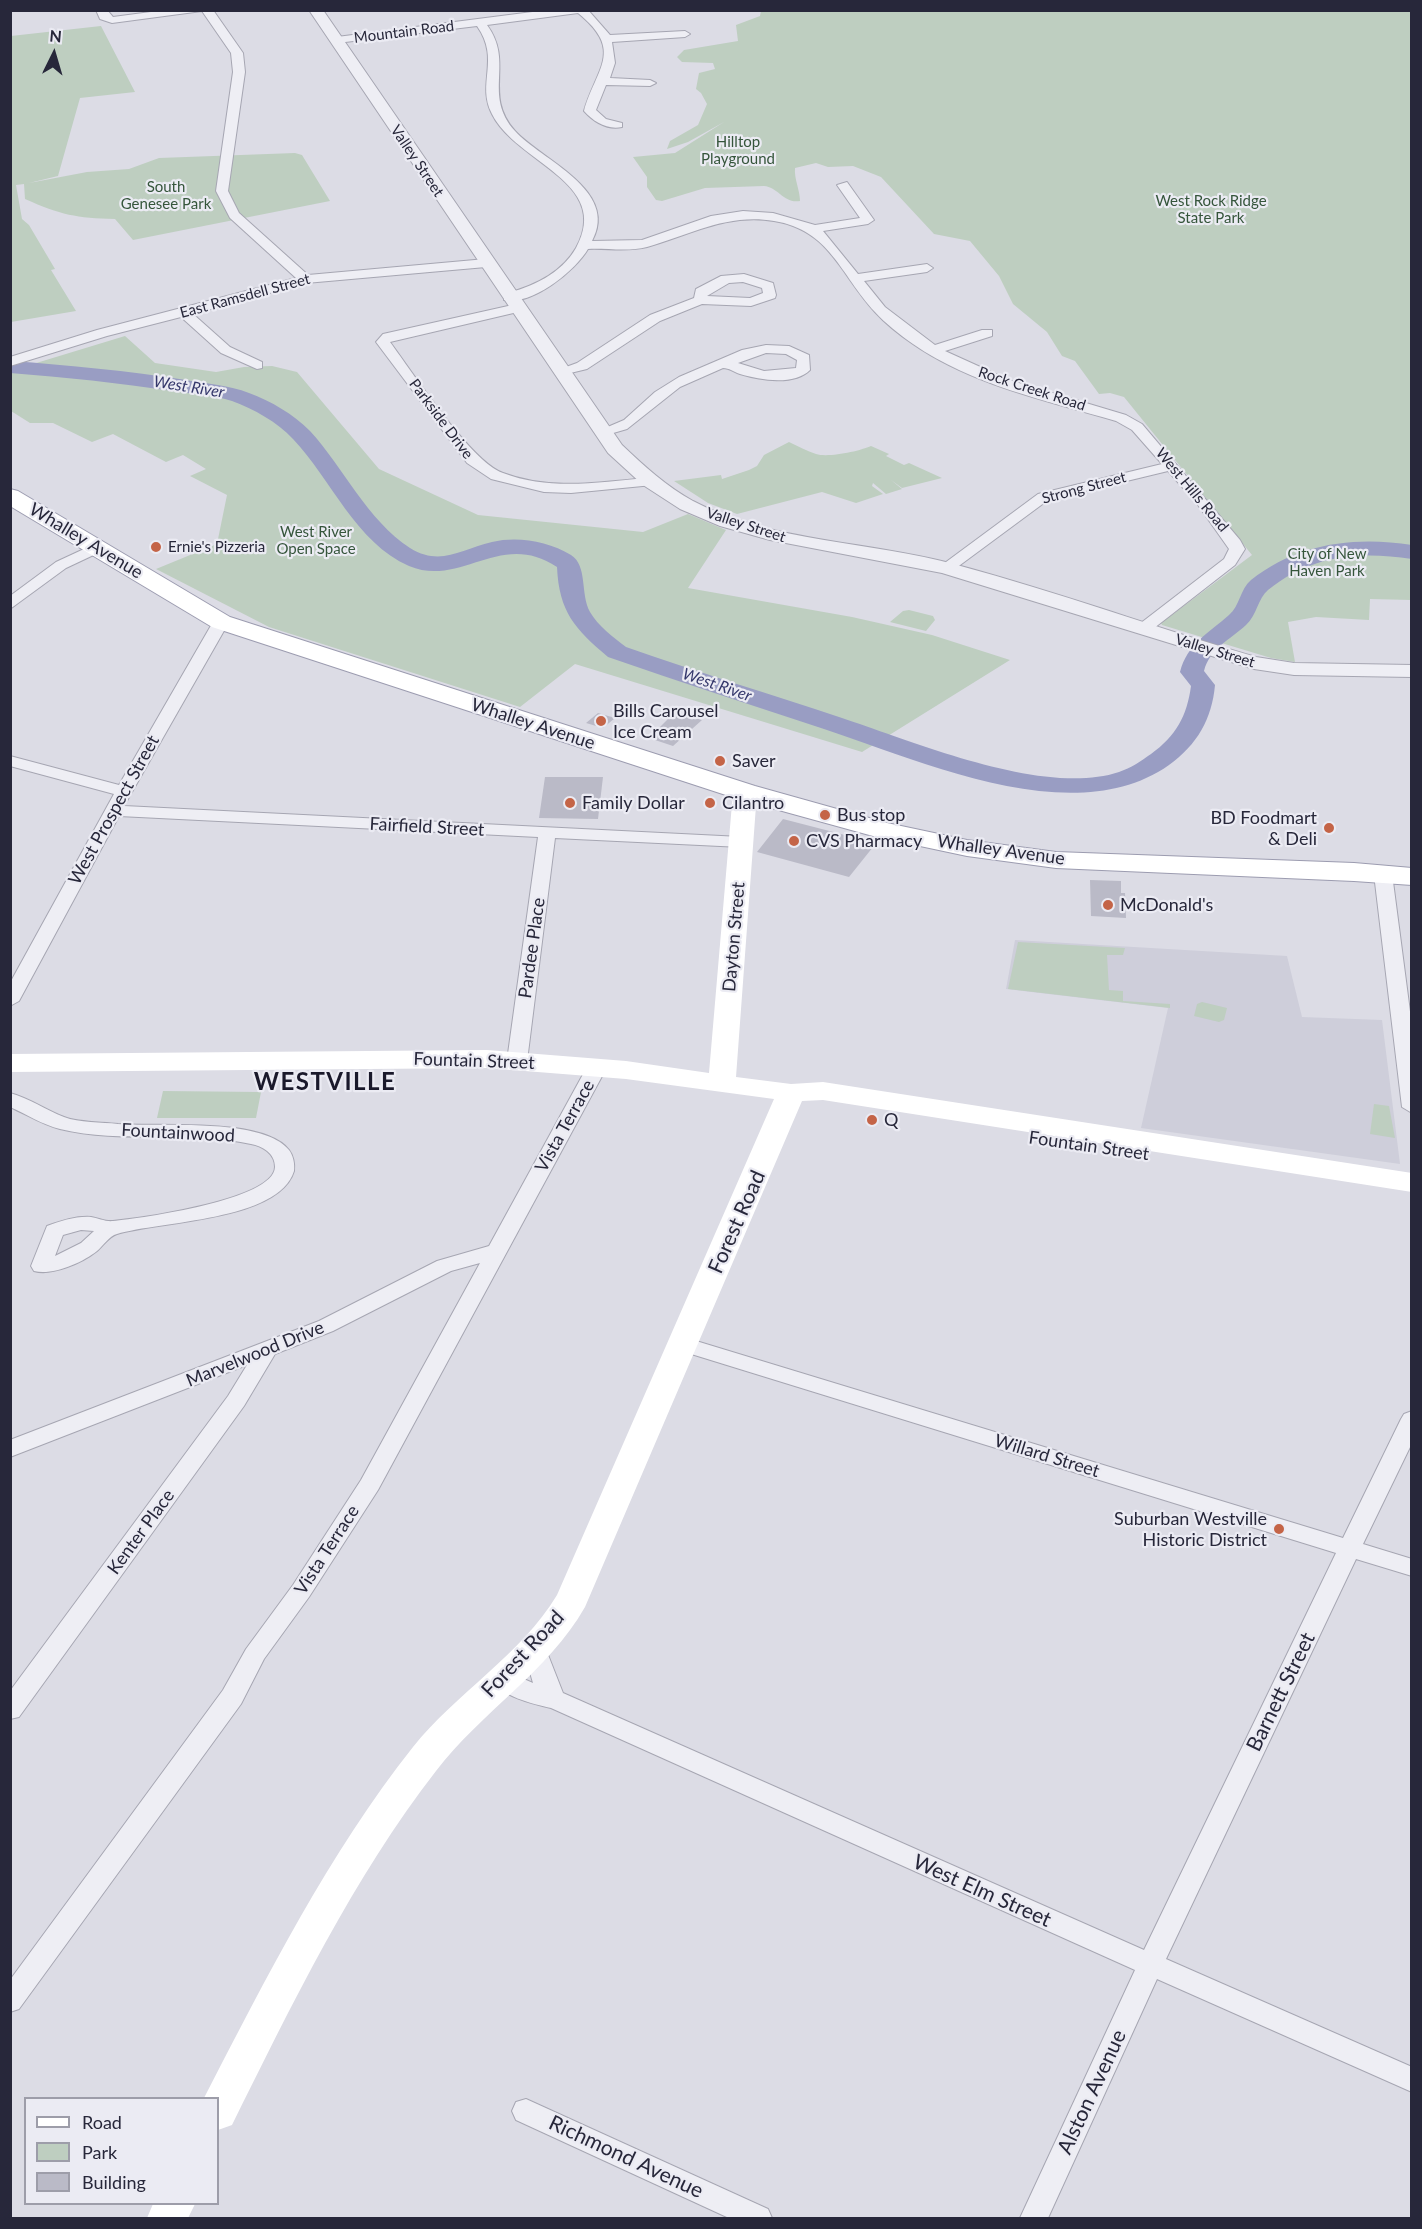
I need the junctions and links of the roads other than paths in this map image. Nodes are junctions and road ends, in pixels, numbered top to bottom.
1 (101, 10) edge
2 (198, 10) edge
3 (207, 10) edge
4 (316, 10) edge
5 (580, 10) edge
6 (481, 23) junction
7 (685, 34) dead end
8 (606, 39) junction
9 (337, 40) junction
10 (602, 81) junction
11 (650, 83) dead end
12 (618, 125) dead end
13 (843, 185) dead end
14 (815, 229) junction
15 (585, 245) junction
16 (486, 263) junction
17 (927, 268) dead end
18 (855, 278) junction
19 (305, 279) junction
20 (700, 300) dead end
21 (513, 303) junction
22 (184, 313) junction
23 (987, 333) dead end
24 (935, 350) junction
25 (10, 363) edge
26 (727, 363) junction
27 (257, 365) dead end
28 (562, 371) junction
29 (1131, 422) joint
30 (603, 432) junction
31 (1171, 466) junction
32 (648, 482) junction
33 (10, 496) edge
34 (97, 548) junction
35 (946, 568) junction
36 (10, 604) edge
37 (221, 622) junction
38 (1143, 629) junction
39 (1412, 671) edge
40 (10, 761) edge
41 (124, 791) junction
42 (745, 792) junction
43 (113, 811) junction
44 (548, 834) junction
45 (741, 842) junction
46 (1383, 874) junction
47 (1412, 877) edge
48 (10, 1000) edge
49 (517, 1061) junction
50 (10, 1063) edge
51 (597, 1067) junction
52 (722, 1082) junction
53 (791, 1093) junction
54 (10, 1099) edge
55 (1412, 1107) edge
56 (1202, 1156) junction
57 (1412, 1183) edge
58 (1412, 1196) edge
59 (108, 1229) dead end
60 (496, 1251) junction
61 (683, 1344) junction
62 (266, 1351) junction
63 (1412, 1419) edge
64 (10, 1449) edge
65 (1350, 1549) junction
66 (1412, 1568) edge
67 (535, 1648) junction
68 (503, 1679) junction
69 (554, 1699) junction
70 (10, 1710) edge
71 (1150, 1965) junction
72 (10, 2001) edge
73 (1412, 2080) edge
74 (219, 2110) edge
75 (526, 2111) dead end
76 (758, 2218) edge
77 (1034, 2218) edge

1 - 2 street
3 - 19 street
4 - 9 street, Valley Street
5 - 6 street, Mountain Road
5 - 8 street
6 - 9 street, Mountain Road
6 - 15 street
7 - 8 street
8 - 10 street
9 - 16 street, Valley Street
10 - 11 street
10 - 12 street
13 - 14 street
14 - 15 street
14 - 18 street, Rock Creek Road
15 - 21 street
16 - 19 street, East Ramsdell Street
16 - 21 street, Valley Street
17 - 18 street
18 - 24 street, Rock Creek Road
19 - 22 street, East Ramsdell Street
20 - 28 street
21 - 28 street, Valley Street
21 - 32 street, Parkside Drive
22 - 25 street, East Ramsdell Street
22 - 27 street
23 - 24 street
24 - 29 street, Rock Creek Road
26 - 26 street
26 - 30 street
28 - 30 street, Valley Street
29 - 31 street, West Hills Road
30 - 32 street, Valley Street
31 - 35 street, Strong Street
31 - 38 street, West Hills Road
32 - 35 street, Valley Street
33 - 34 main road, Whalley Avenue
34 - 36 street
34 - 37 main road, Whalley Avenue
35 - 38 street, Valley Street
37 - 41 street, West Prospect Street
37 - 42 main road, Whalley Avenue
38 - 39 street, Valley Street
40 - 41 street
41 - 43 street, West Prospect Street
42 - 45 main road, Dayton Street
42 - 46 main road, Whalley Avenue
43 - 44 street, Fairfield Street
43 - 48 street, West Prospect Street
44 - 45 street, Fairfield Street
44 - 49 street, Pardee Place
45 - 52 main road, Dayton Street
46 - 47 main road, Whalley Avenue
46 - 55 street
49 - 50 main road, Fountain Street
49 - 51 main road, Fountain Street
51 - 52 main road, Fountain Street
51 - 60 street, Vista Terrace
52 - 53 main road, Fountain Street
53 - 56 main road, Fountain Street
53 - 61 main road, Forest Road
54 - 59 street, Fountainwood
56 - 57 main road, Fountain Street
56 - 58 main road, Fountain Street
60 - 62 street, Marvelwood Drive
60 - 72 street, Vista Terrace
61 - 65 street, Willard Street
61 - 67 main road, Forest Road
62 - 64 street, Marvelwood Drive
62 - 70 street, Kenter Place
63 - 65 street, Barnett Street
65 - 66 street, Willard Street
65 - 71 street, Barnett Street
67 - 68 main road, Forest Road
67 - 69 street
68 - 69 street, West Elm Street
68 - 74 main road, Forest Road
69 - 71 street, West Elm Street
71 - 73 street, West Elm Street
71 - 77 street, Alston Avenue
75 - 76 street, Richmond Avenue

